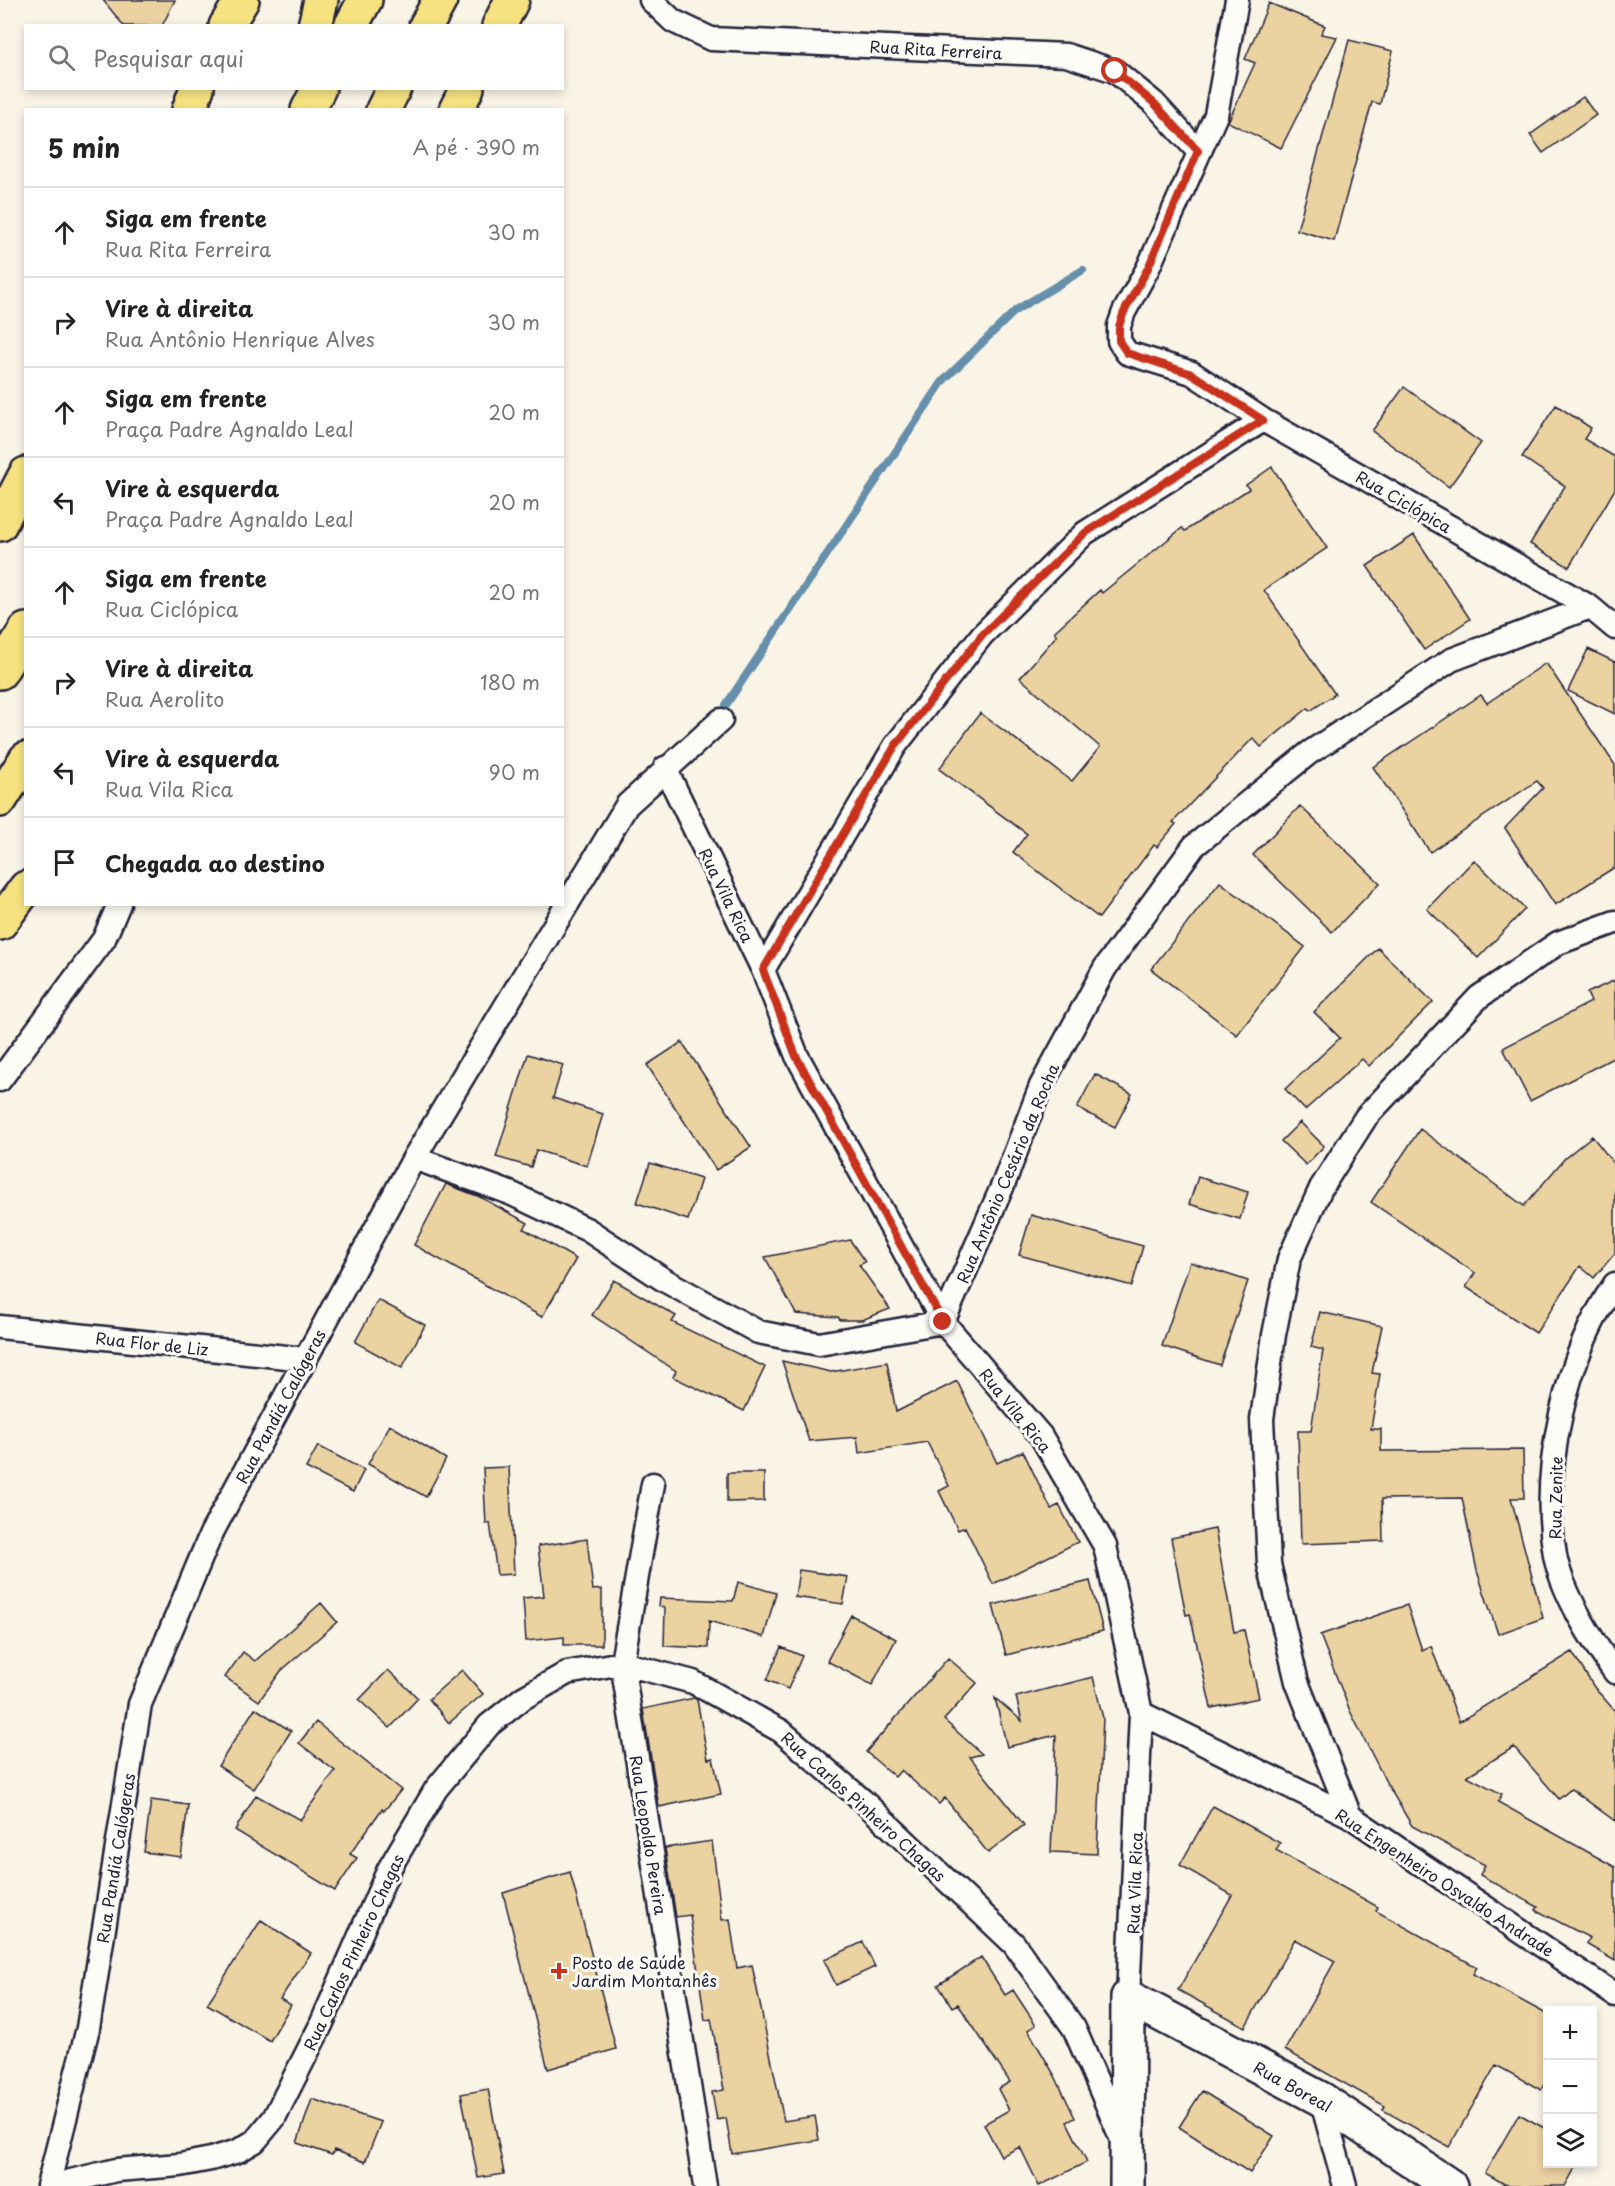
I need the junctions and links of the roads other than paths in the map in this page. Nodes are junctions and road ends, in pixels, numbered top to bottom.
1 (242, 0) edge
2 (321, 0) edge
3 (364, 0) edge
4 (440, 0) edge
5 (512, 0) edge
6 (651, 0) edge
7 (1237, 0) edge
8 (227, 24) edge
9 (315, 24) edge
10 (352, 24) edge
11 (427, 24) edge
12 (500, 24) edge
13 (196, 90) edge
14 (298, 90) edge
15 (318, 90) edge
16 (393, 90) edge
17 (466, 90) edge
18 (190, 108) edge
19 (293, 108) edge
20 (309, 108) edge
21 (383, 108) edge
22 (457, 108) edge
23 (1198, 151) junction
24 (1263, 420) junction
25 (24, 478) edge
26 (0, 524) edge
27 (1590, 607) junction
28 (1615, 628) edge
29 (24, 633) edge
30 (0, 672) edge
31 (721, 720) dead end
32 (24, 762) edge
33 (665, 768) junction
34 (0, 800) edge
35 (24, 891) edge
36 (118, 906) edge
37 (1615, 922) edge
38 (0, 923) edge
39 (763, 970) junction
40 (0, 1080) edge
41 (414, 1158) junction
42 (1615, 1284) edge
43 (943, 1322) junction
44 (0, 1327) edge
45 (305, 1359) junction
46 (653, 1484) dead end
47 (622, 1663) junction
48 (1615, 1672) edge
49 (1140, 1713) junction
50 (1350, 1816) junction
51 (1615, 1995) edge
52 (1128, 1997) junction
53 (1321, 2099) junction
54 (1127, 2153) junction
55 (49, 2186) edge
56 (705, 2186) edge
57 (1127, 2186) edge
58 (1344, 2186) edge
59 (1450, 2186) edge

1 - 8 main road
2 - 9 main road
3 - 10 main road
4 - 11 main road
5 - 12 main road
6 - 23 street, Rua Rita Ferreira
7 - 23 street, Rua Ciclópica
13 - 18 main road
14 - 19 main road
15 - 20 main road
16 - 21 main road
17 - 22 main road
23 - 24 street, Rua Ciclópica
24 - 27 street, Rua Ciclópica
24 - 39 street
25 - 26 main road
27 - 28 street, Rua Ciclópica
27 - 43 street, Rua Antônio Cesário da Rocha
29 - 30 main road
31 - 33 street, Rua Pandiá Calógeras
32 - 34 main road
33 - 39 street, Rua Vila Rica
33 - 41 street, Rua Pandiá Calógeras
35 - 38 main road
36 - 40 street
37 - 50 street
39 - 43 street, Rua Vila Rica
41 - 43 street
41 - 45 street, Rua Pandiá Calógeras
42 - 48 street, Rua Zenite
43 - 49 street, Rua Vila Rica
44 - 45 street, Rua Flor de Liz
45 - 55 street, Rua Pandiá Calógeras
46 - 47 street, Rua Leopoldo Pereira
47 - 54 street, Rua Carlos Pinheiro Chagas
47 - 55 street, Rua Carlos Pinheiro Chagas
47 - 56 street, Rua Leopoldo Pereira
49 - 50 street, Rua Engenheiro Osvaldo Andrade
49 - 52 street, Rua Vila Rica
50 - 51 street, Rua Engenheiro Osvaldo Andrade
52 - 53 street, Rua Boreal
52 - 54 street, Rua Vila Rica
53 - 58 street
53 - 59 street, Rua Boreal
54 - 57 street, Rua Vila Rica

